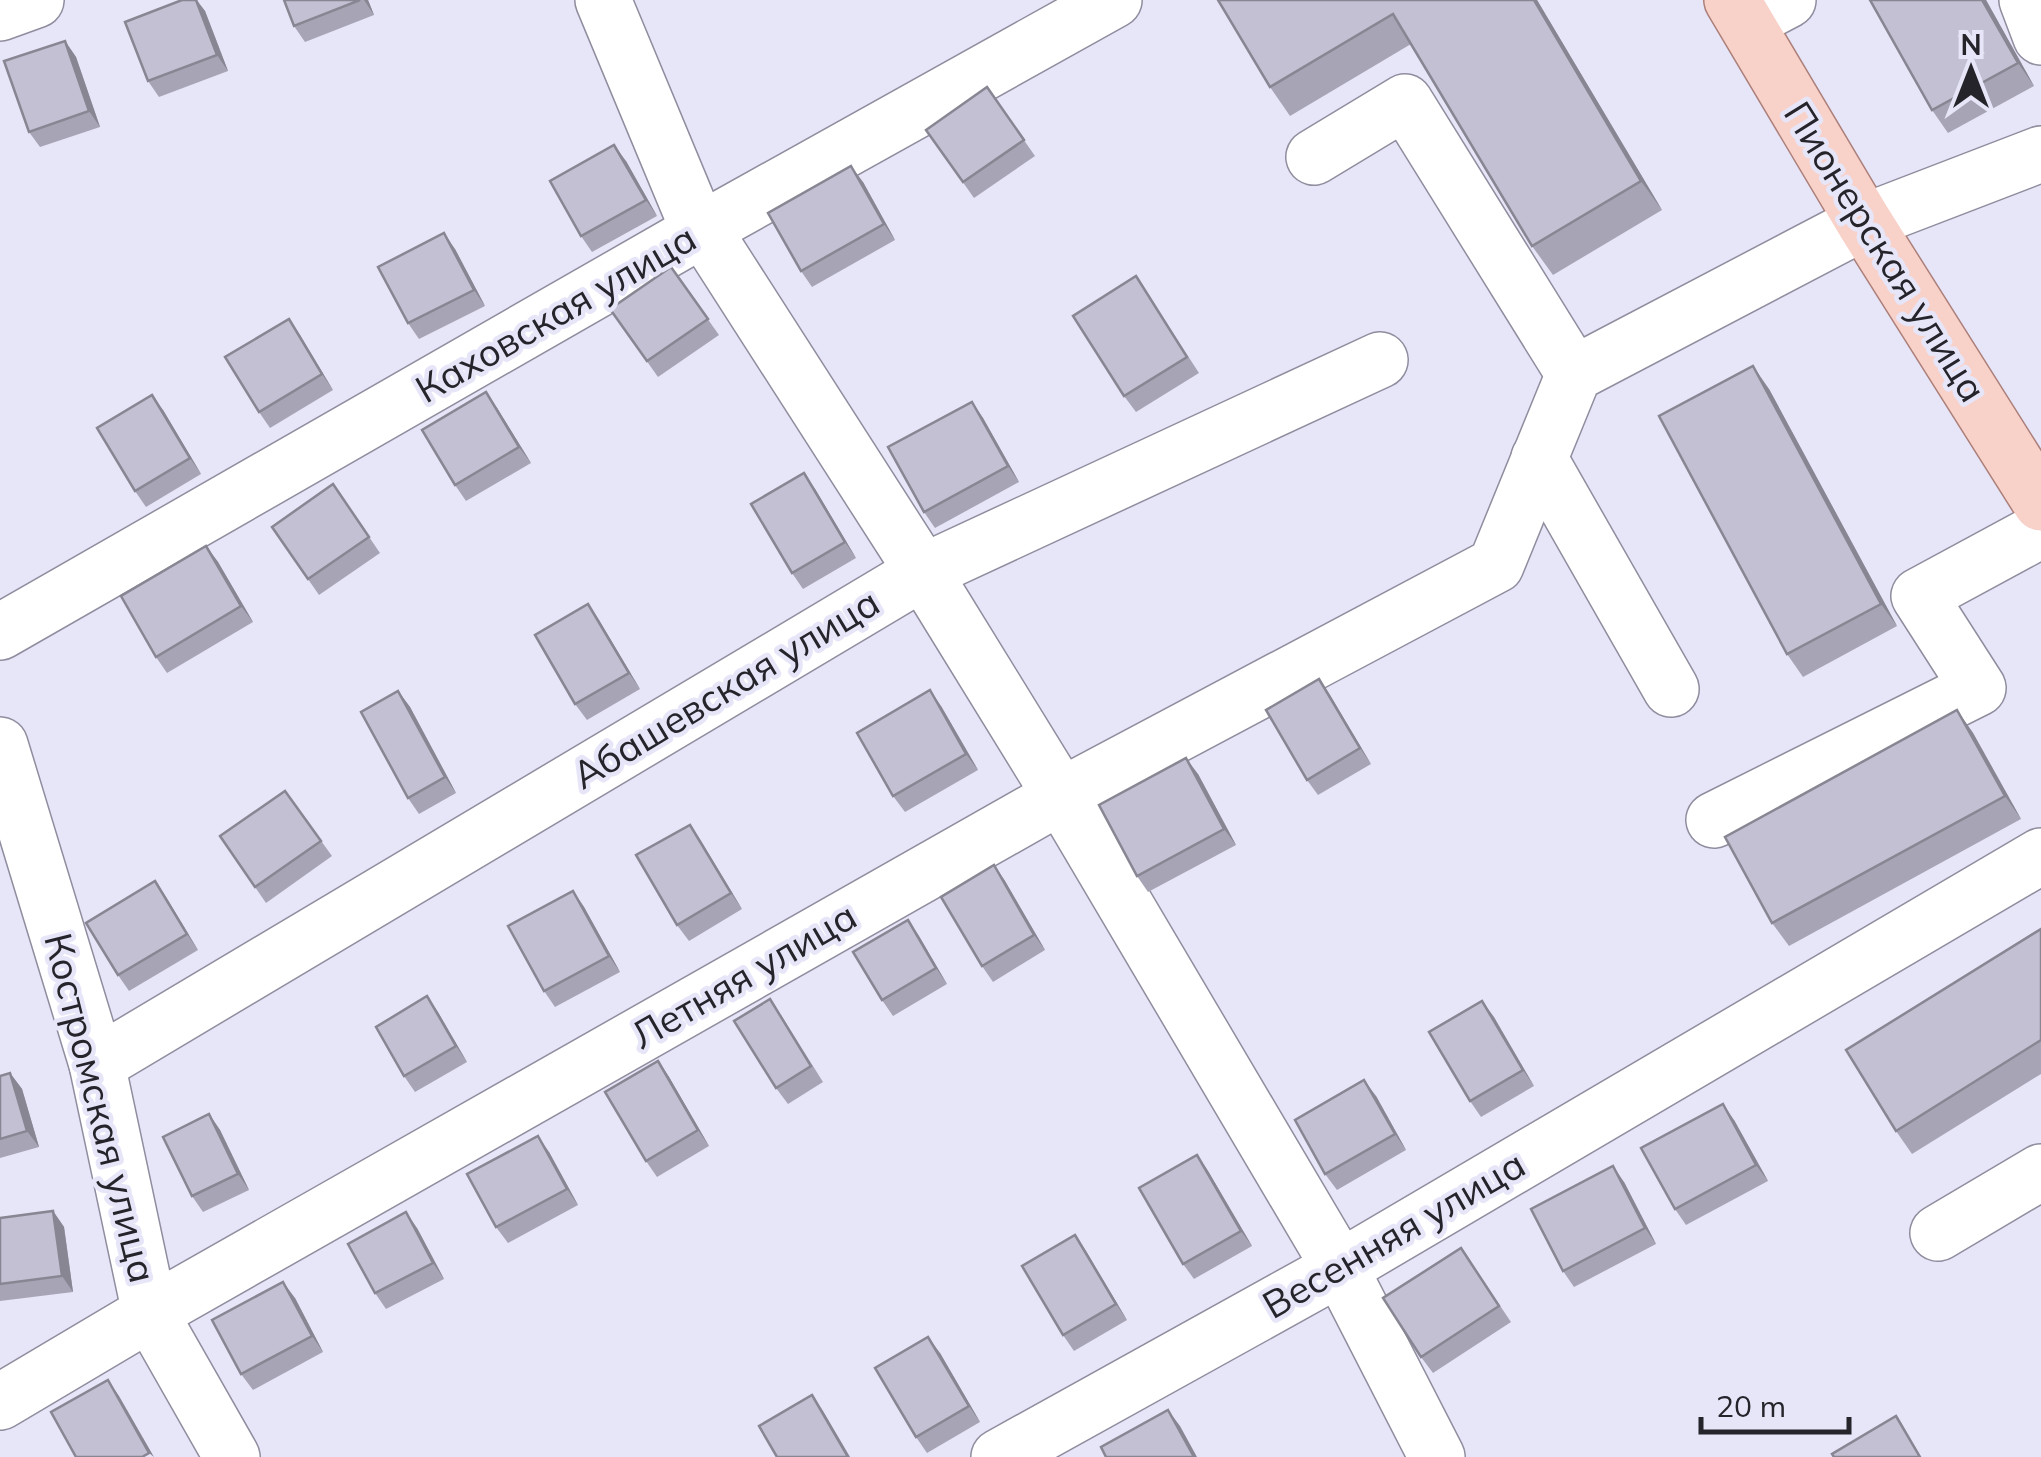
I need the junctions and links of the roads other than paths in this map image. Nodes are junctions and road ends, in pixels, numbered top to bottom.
1 (36, 0) edge
2 (602, 0) edge
3 (1114, 0) edge
4 (2027, 0) edge
5 (1755, 7) edge
6 (0, 12) edge
7 (2041, 37) edge
8 (2041, 154) edge
9 (1314, 156) dead end
10 (1864, 222) junction
11 (703, 229) junction
12 (1380, 360) dead end
13 (1574, 374) junction
14 (1539, 458) junction
15 (2041, 503) edge
16 (2041, 530) edge
17 (922, 572) junction
18 (0, 632) edge
19 (1671, 689) dead end
20 (0, 745) edge
21 (1061, 796) junction
22 (1714, 820) dead end
23 (2041, 856) edge
24 (97, 1064) junction
25 (2041, 1172) edge
26 (1938, 1233) dead end
27 (1340, 1268) junction
28 (150, 1313) junction
29 (0, 1402) edge
30 (232, 1457) edge
31 (999, 1457) edge
32 (1438, 1457) edge

1 - 6 street
2 - 11 street
3 - 11 street, Каховская улица
4 - 7 street
5 - 10 main road, Пионерская улица
8 - 10 street
9 - 13 street
10 - 13 street
10 - 15 main road, Пионерская улица
11 - 17 street
11 - 18 street, Каховская улица
12 - 17 street, Абашевская улица
13 - 14 street
14 - 19 street
14 - 21 street, Летняя улица
16 - 22 street
17 - 21 street
17 - 24 street, Абашевская улица
20 - 24 street, Костромская улица
21 - 27 street
21 - 28 street, Летняя улица
23 - 27 street, Весенняя улица
24 - 28 street, Костромская улица
25 - 26 street
27 - 31 street, Весенняя улица
27 - 32 street
28 - 29 street, Летняя улица
28 - 30 street, Костромская улица

